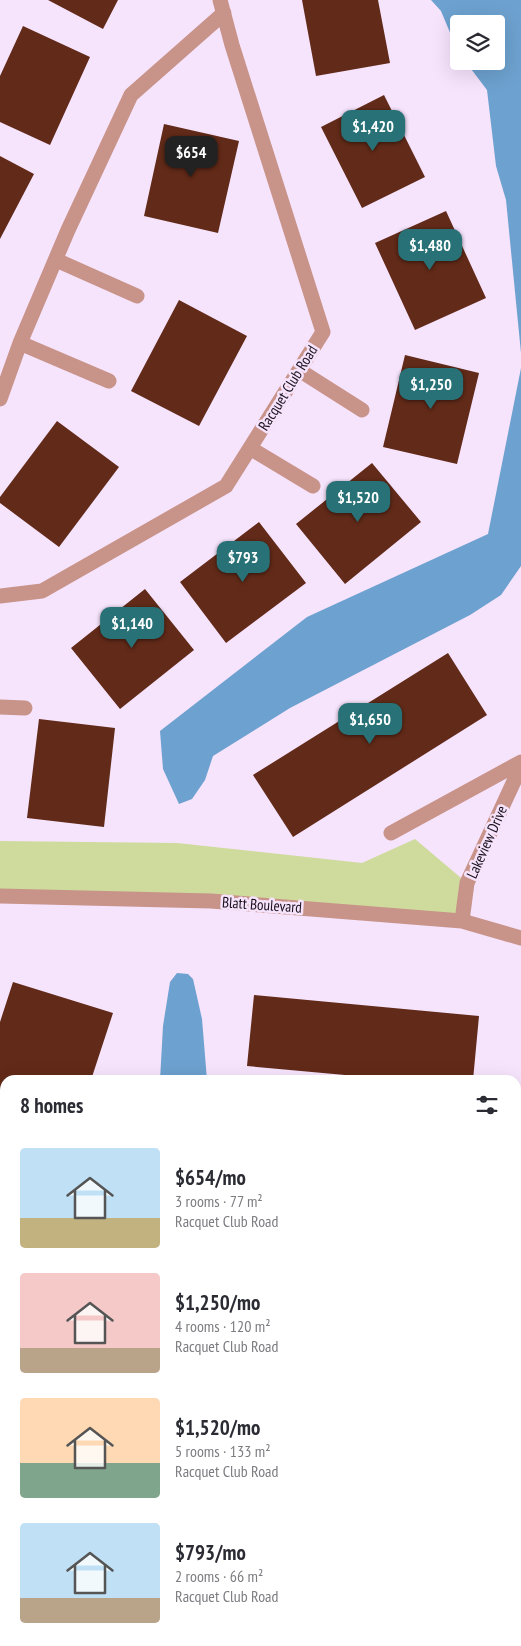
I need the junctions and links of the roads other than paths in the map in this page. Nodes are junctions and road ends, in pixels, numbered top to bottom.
1 (222, 6) edge
2 (56, 260) junction
3 (137, 296) dead end
4 (20, 342) junction
5 (299, 370) junction
6 (109, 380) dead end
7 (0, 399) edge
8 (362, 410) dead end
9 (250, 448) junction
10 (313, 486) dead end
11 (0, 596) edge
12 (0, 707) edge
13 (24, 708) dead end
14 (521, 762) edge
15 (521, 766) edge
16 (391, 833) dead end
17 (0, 896) edge
18 (462, 921) junction
19 (521, 938) edge

1 - 2 street, Racquet Club Road
1 - 5 street, Racquet Club Road
2 - 3 street
2 - 4 street, Racquet Club Road
4 - 6 street
4 - 7 street, Racquet Club Road
5 - 8 street
5 - 9 street, Racquet Club Road
9 - 10 street
9 - 11 street, Racquet Club Road
12 - 13 street
14 - 16 street
15 - 18 street, Lakeview Drive
17 - 18 street, Blatt Boulevard
18 - 19 street, Blatt Boulevard

